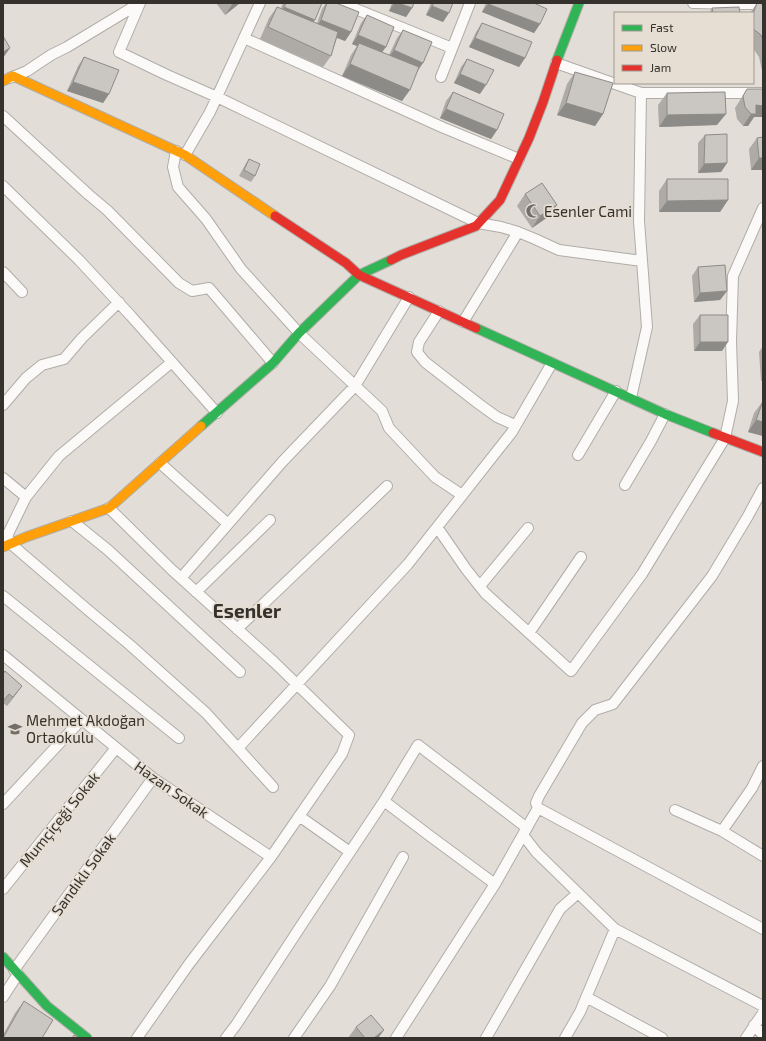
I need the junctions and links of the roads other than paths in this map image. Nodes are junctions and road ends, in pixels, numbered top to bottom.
1 (140, 3) edge
2 (260, 3) edge
3 (341, 3) edge
4 (470, 3) edge
5 (579, 3) edge
6 (694, 3) edge
7 (763, 4) edge
8 (244, 38) junction
9 (452, 48) junction
10 (119, 52) dead end
11 (556, 63) junction
12 (13, 76) junction
13 (441, 77) dead end
14 (3, 81) edge
15 (614, 83) edge
16 (616, 84) edge
17 (641, 93) junction
18 (763, 93) edge
19 (217, 97) junction
20 (3, 116) edge
21 (181, 153) junction
22 (519, 159) junction
23 (3, 186) edge
24 (763, 208) edge
25 (478, 223) junction
26 (518, 232) junction
27 (642, 261) junction
28 (3, 273) edge
29 (359, 274) junction
30 (22, 292) dead end
31 (408, 297) junction
32 (119, 302) junction
33 (439, 311) junction
34 (463, 322) junction
35 (299, 333) junction
36 (172, 362) junction
37 (274, 363) junction
38 (552, 363) junction
39 (355, 386) junction
40 (616, 391) junction
41 (631, 398) junction
42 (3, 405) edge
43 (217, 413) junction
44 (665, 414) junction
45 (515, 425) junction
46 (725, 438) junction
47 (763, 452) edge
48 (578, 455) dead end
49 (160, 464) junction
50 (3, 478) edge
51 (387, 486) dead end
52 (625, 486) dead end
53 (763, 488) edge
54 (462, 495) junction
55 (26, 497) junction
56 (109, 508) junction
57 (270, 520) dead end
58 (72, 521) junction
59 (228, 524) junction
60 (437, 527) junction
61 (528, 528) dead end
62 (7, 546) edge
63 (581, 557) dead end
64 (181, 578) junction
65 (480, 586) junction
66 (196, 592) junction
67 (3, 596) edge
68 (237, 629) junction
69 (529, 633) junction
70 (3, 655) edge
71 (240, 672) dead end
72 (298, 684) junction
73 (81, 720) junction
74 (179, 738) dead end
75 (116, 748) junction
76 (238, 748) junction
77 (763, 766) edge
78 (153, 778) junction
79 (272, 787) dead end
80 (384, 801) junction
81 (3, 804) edge
82 (538, 808) junction
83 (675, 810) dead end
84 (299, 816) junction
85 (525, 832) junction
86 (722, 832) junction
87 (350, 852) junction
88 (763, 856) edge
89 (271, 857) junction
90 (403, 857) dead end
91 (495, 884) junction
92 (3, 889) edge
93 (578, 893) junction
94 (615, 929) junction
95 (763, 929) edge
96 (3, 957) edge
97 (16, 972) junction
98 (3, 997) edge
99 (586, 997) junction
100 (763, 1006) edge
101 (763, 1013) edge
102 (754, 1025) junction
103 (763, 1035) edge
104 (87, 1038) edge
105 (137, 1038) edge
106 (226, 1038) edge
107 (294, 1038) edge
108 (396, 1038) edge
109 (486, 1038) edge
110 (565, 1038) edge
111 (662, 1038) edge
112 (746, 1038) edge

1 - 12 street
2 - 8 street
3 - 9 street
4 - 9 street
5 - 11 street
6 - 7 street
8 - 19 street
8 - 22 street
9 - 13 street
10 - 19 street
11 - 15 street
11 - 22 street
12 - 14 street
12 - 21 street
16 - 17 street
17 - 18 street
17 - 27 street
19 - 21 street
19 - 25 street
20 - 37 street
21 - 29 street
21 - 35 street
22 - 25 street
23 - 32 street
24 - 46 street
25 - 26 street
25 - 29 street
26 - 27 street
26 - 34 street
27 - 41 street
28 - 30 street
29 - 31 street
29 - 35 street
31 - 33 street
31 - 39 street
32 - 36 street
32 - 42 street
33 - 34 street
33 - 45 street
34 - 38 street
35 - 37 street
35 - 39 street
36 - 43 street
36 - 55 street
37 - 43 street
38 - 40 street
38 - 45 street
39 - 54 street
39 - 59 street
40 - 41 street
40 - 48 street
41 - 44 street
43 - 49 street
44 - 46 street
44 - 52 street
45 - 54 street
46 - 47 street
46 - 69 street
49 - 56 street
49 - 59 street
50 - 55 street
51 - 68 street
53 - 82 street
54 - 60 street
55 - 62 street
56 - 58 street
56 - 64 street
57 - 66 street
58 - 62 street
58 - 71 street
59 - 64 street
60 - 65 street
60 - 72 street
61 - 65 street
62 - 76 street
63 - 69 street
64 - 66 street
65 - 69 street
66 - 68 street
67 - 74 street
68 - 72 street
70 - 73 street, Hazan Sokak
72 - 76 street
72 - 84 street
73 - 75 street, Hazan Sokak
73 - 81 street
75 - 78 street, Hazan Sokak
75 - 92 street, Mumçiçeği Sokak
76 - 79 street
77 - 86 street
78 - 89 street, Hazan Sokak
78 - 97 street, Sandıklı Sokak
80 - 85 street
80 - 87 street
80 - 91 street
82 - 85 street
82 - 95 street
83 - 86 street
84 - 87 street
84 - 89 street
85 - 91 street
85 - 93 street
86 - 88 street
87 - 106 street
89 - 105 street
90 - 107 street
91 - 108 street
93 - 94 street
93 - 109 street
94 - 99 street
94 - 100 street
96 - 97 street
97 - 98 street, Sandıklı Sokak
97 - 104 street
99 - 110 street
99 - 111 street
101 - 102 street
102 - 103 street
102 - 112 street

